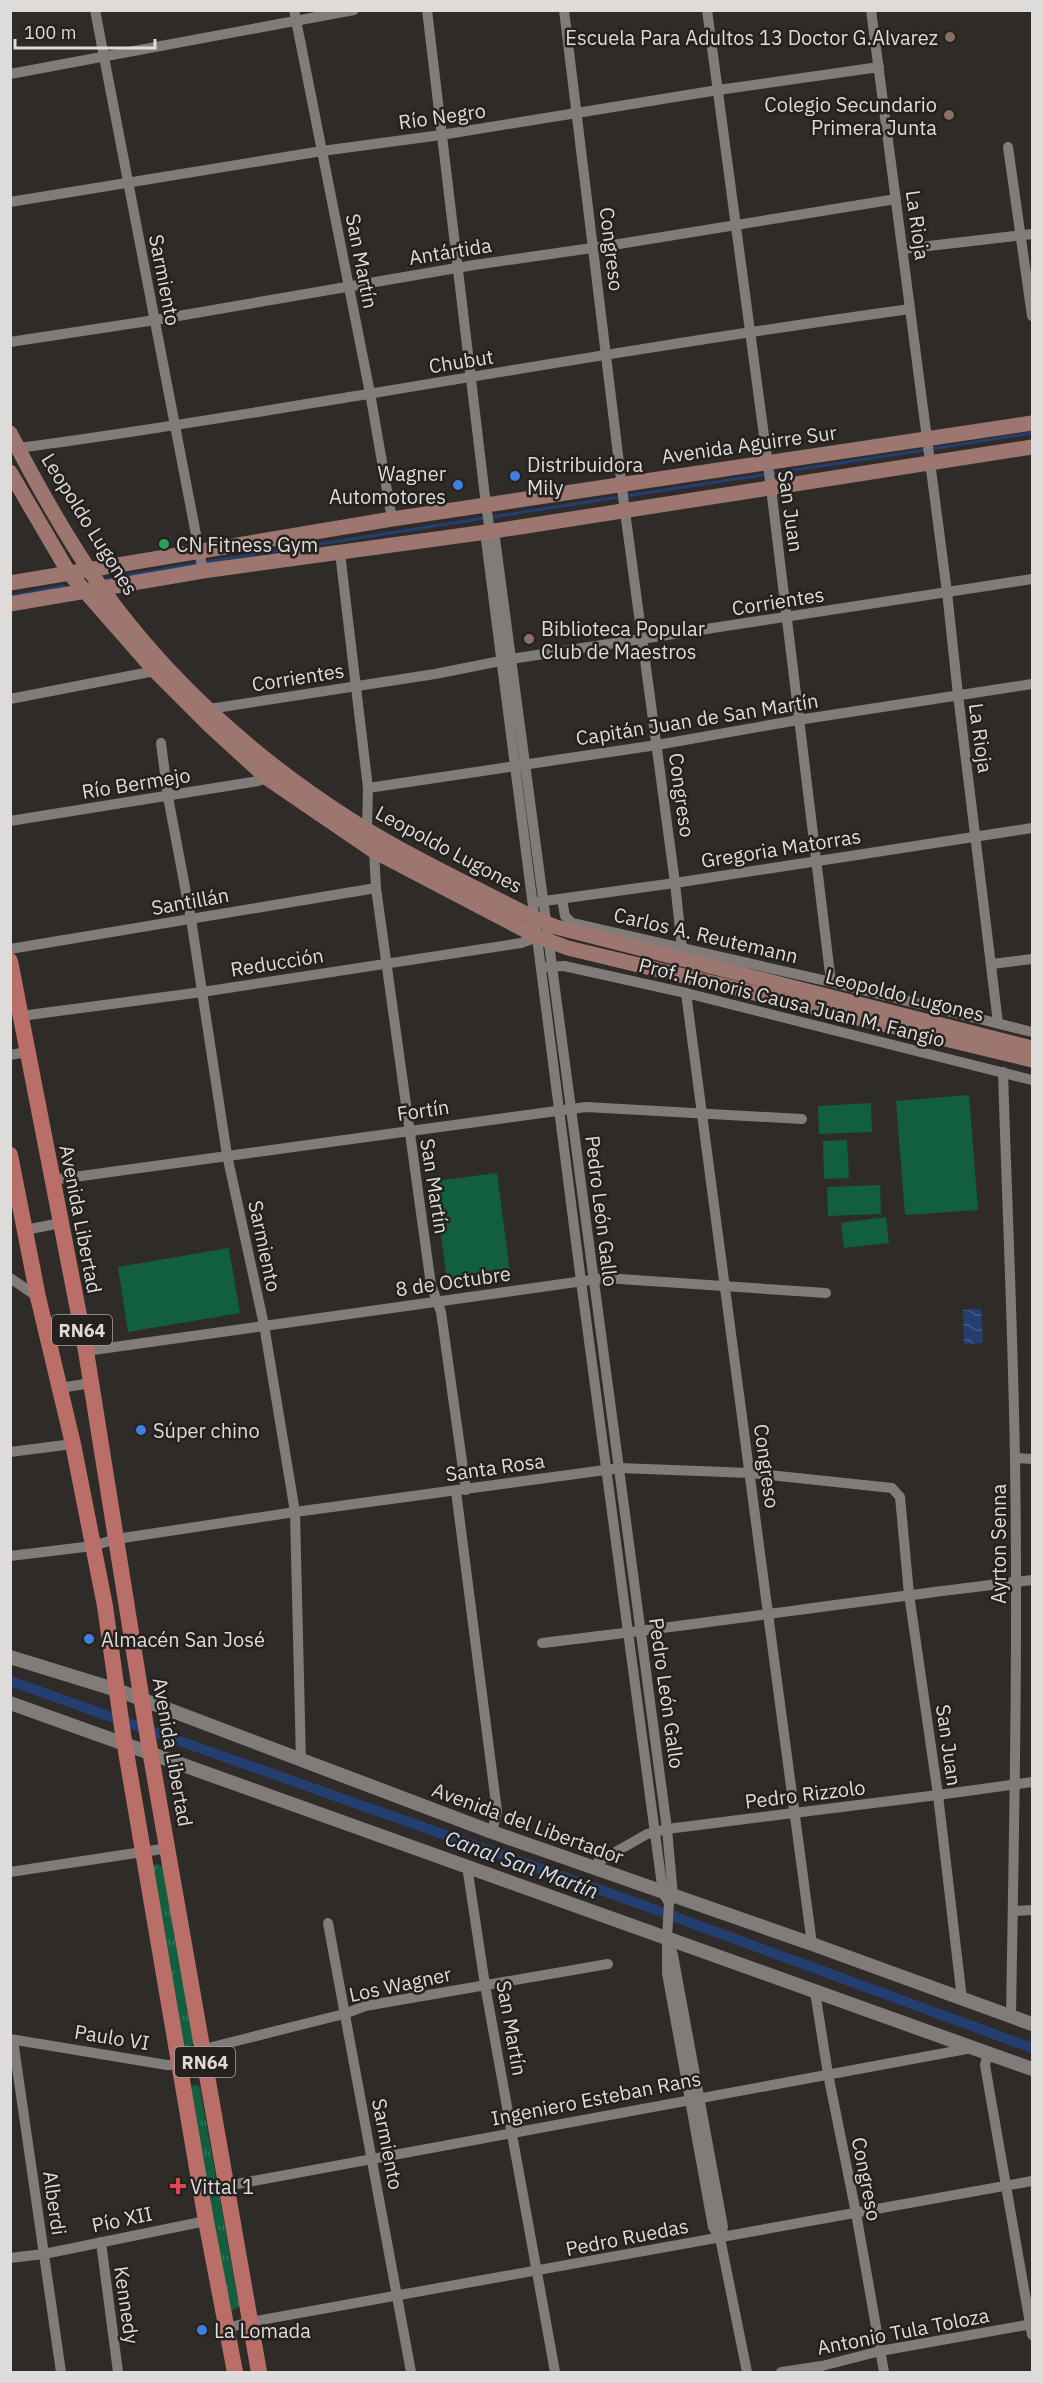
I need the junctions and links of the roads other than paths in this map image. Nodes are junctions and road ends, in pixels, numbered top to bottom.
1 (95, 10) edge
2 (354, 10) edge
3 (427, 10) edge
4 (564, 10) edge
5 (707, 10) edge
6 (871, 10) edge
7 (295, 16) edge
8 (104, 56) junction
9 (879, 67) junction
10 (10, 74) edge
11 (718, 90) junction
12 (576, 113) junction
13 (441, 135) junction
14 (1008, 147) dead end
15 (322, 151) junction
16 (128, 182) junction
17 (896, 199) junction
18 (10, 202) edge
19 (735, 224) junction
20 (1032, 234) edge
21 (1021, 236) junction
22 (594, 248) junction
23 (903, 249) junction
24 (458, 268) junction
25 (348, 286) junction
26 (910, 309) junction
27 (1032, 316) edge
28 (155, 320) junction
29 (749, 331) junction
30 (10, 342) edge
31 (606, 356) junction
32 (471, 378) junction
33 (370, 393) junction
34 (1032, 423) edge
35 (176, 426) junction
36 (10, 434) edge
37 (928, 442) junction
38 (1032, 447) edge
39 (18, 448) junction
40 (930, 460) junction
41 (10, 472) edge
42 (768, 476) junction
43 (622, 488) junction
44 (486, 507) junction
45 (625, 507) junction
46 (392, 519) junction
47 (489, 529) junction
48 (340, 553) junction
49 (202, 562) junction
50 (90, 570) junction
51 (69, 573) junction
52 (1032, 579) edge
53 (10, 583) edge
54 (95, 591) junction
55 (947, 592) junction
56 (10, 604) edge
57 (787, 618) junction
58 (643, 639) junction
59 (507, 660) junction
60 (155, 671) junction
61 (1032, 684) edge
62 (355, 686) junction
63 (958, 695) junction
64 (10, 699) edge
65 (209, 709) junction
66 (798, 720) junction
67 (161, 742) dead end
68 (657, 745) junction
69 (520, 765) junction
70 (267, 778) junction
71 (368, 788) junction
72 (168, 797) junction
73 (10, 821) edge
74 (1032, 828) edge
75 (367, 830) junction
76 (976, 837) junction
77 (374, 851) junction
78 (817, 861) junction
79 (675, 883) junction
80 (376, 888) junction
81 (562, 899) junction
82 (539, 901) junction
83 (191, 919) junction
84 (541, 921) junction
85 (543, 939) junction
86 (682, 948) junction
87 (10, 949) edge
88 (1032, 959) edge
89 (10, 961) edge
90 (386, 963) junction
91 (992, 964) junction
92 (547, 967) junction
93 (831, 981) junction
94 (202, 992) junction
95 (686, 993) junction
96 (21, 1016) junction
97 (998, 1023) junction
98 (1032, 1032) edge
99 (1032, 1048) edge
100 (19, 1054) edge
101 (1032, 1060) edge
102 (1003, 1072) junction
103 (1032, 1080) edge
104 (566, 1109) junction
105 (701, 1113) junction
106 (802, 1119) dead end
107 (408, 1131) junction
108 (10, 1155) edge
109 (227, 1155) junction
110 (52, 1180) junction
111 (61, 1223) junction
112 (25, 1230) junction
113 (10, 1278) edge
114 (586, 1280) junction
115 (723, 1287) junction
116 (826, 1293) dead end
117 (38, 1297) junction
118 (438, 1303) junction
119 (79, 1318) junction
120 (44, 1325) junction
121 (264, 1325) junction
122 (86, 1351) junction
123 (91, 1383) junction
124 (60, 1388) junction
125 (73, 1444) junction
126 (10, 1452) edge
127 (1015, 1458) junction
128 (1032, 1459) edge
129 (619, 1468) junction
130 (607, 1469) junction
131 (750, 1473) junction
132 (461, 1491) junction
133 (900, 1497) joint
134 (295, 1512) junction
135 (116, 1539) junction
136 (93, 1546) junction
137 (10, 1556) edge
138 (1032, 1580) edge
139 (1017, 1582) junction
140 (909, 1594) junction
141 (769, 1613) junction
142 (635, 1632) junction
143 (542, 1643) dead end
144 (10, 1657) edge
145 (118, 1697) junction
146 (10, 1703) edge
147 (143, 1707) junction
148 (124, 1738) junction
149 (150, 1746) junction
150 (301, 1761) junction
151 (1032, 1782) edge
152 (1015, 1784) junction
153 (938, 1796) junction
154 (795, 1813) junction
155 (661, 1830) junction
156 (492, 1832) junction
157 (169, 1848) junction
158 (143, 1852) junction
159 (467, 1866) junction
160 (594, 1869) junction
161 (10, 1872) edge
162 (668, 1897) junction
163 (1032, 1910) edge
164 (1014, 1911) junction
165 (328, 1923) dead end
166 (667, 1934) junction
167 (812, 1944) junction
168 (608, 1964) dead end
169 (485, 1985) junction
170 (815, 1992) junction
171 (962, 1999) junction
172 (344, 2014) junction
173 (1011, 2016) junction
174 (1032, 2024) edge
175 (12, 2039) edge
176 (974, 2047) junction
177 (203, 2050) junction
178 (988, 2052) junction
179 (180, 2065) junction
180 (1032, 2069) edge
181 (828, 2074) junction
182 (695, 2098) junction
183 (512, 2133) junction
184 (372, 2158) junction
185 (1032, 2181) edge
186 (1008, 2185) junction
187 (225, 2186) junction
188 (856, 2213) junction
189 (206, 2221) junction
190 (720, 2238) junction
191 (101, 2242) junction
192 (44, 2254) junction
193 (10, 2259) edge
194 (538, 2272) junction
195 (397, 2297) junction
196 (250, 2322) junction
197 (227, 2328) junction
198 (1032, 2328) edge
199 (880, 2352) junction
200 (822, 2369) edge
201 (61, 2373) edge
202 (118, 2373) edge
203 (235, 2373) edge
204 (259, 2373) edge
205 (411, 2373) edge
206 (555, 2373) edge
207 (747, 2373) edge
208 (781, 2373) edge
209 (884, 2373) edge

1 - 8 street, Sarmiento
2 - 7 street
3 - 13 street, Pedro León Gallo
4 - 12 street, Congreso
5 - 11 street, San Juan
6 - 9 street, La Rioja
7 - 8 street
7 - 15 street, San Martín
8 - 10 street
8 - 16 street, Sarmiento
9 - 11 street, Río Negro
9 - 17 street, La Rioja
11 - 12 street, Río Negro
11 - 19 street, San Juan
12 - 13 street, Río Negro
12 - 22 street, Congreso
13 - 15 street, Río Negro
13 - 24 street, Pedro León Gallo
14 - 21 street
15 - 16 street, Río Negro
15 - 25 street, San Martín
16 - 18 street, Río Negro
16 - 28 street, Sarmiento
17 - 19 street, Antártida
17 - 23 street, La Rioja
19 - 22 street, Antártida
19 - 29 street, San Juan
20 - 21 street
21 - 23 street
21 - 27 street
22 - 24 street, Antártida
22 - 31 street, Congreso
23 - 26 street, La Rioja
24 - 25 street, Antártida
24 - 32 street, Pedro León Gallo
25 - 28 street, Antártida
25 - 33 street, San Martín
26 - 29 street, Chubut
26 - 37 street, La Rioja
28 - 30 street, Antártida
28 - 35 street, Sarmiento
29 - 31 street, Chubut
29 - 42 street, San Juan
31 - 32 street, Chubut
31 - 43 street, Congreso
32 - 33 street, Chubut
32 - 44 street, Pedro León Gallo
33 - 35 street, Chubut
33 - 46 street, San Martín
34 - 37 main road, Avenida Aguirre Sur
35 - 39 street, Chubut
35 - 49 street, Sarmiento
36 - 39 main road, Leopoldo Lugones
37 - 40 street, La Rioja
37 - 42 main road, Avenida Aguirre Sur
38 - 40 main road, Avenida Aguirre Sur
39 - 50 main road, Leopoldo Lugones
40 - 42 main road, Avenida Aguirre Sur
40 - 55 street, La Rioja
41 - 51 main road, Leopoldo Lugones
42 - 43 main road, Avenida Aguirre Sur
42 - 45 main road, Avenida Aguirre Sur
42 - 57 street, San Juan
43 - 44 main road, Avenida Aguirre Sur
43 - 45 street, Congreso
44 - 46 main road, Avenida Aguirre Sur
44 - 47 street, Pedro León Gallo
45 - 47 main road, Avenida Aguirre Sur
45 - 58 street, Congreso
46 - 49 main road, Avenida Aguirre Sur
47 - 48 main road, Avenida Aguirre Sur
47 - 59 street, Pedro León Gallo
48 - 49 main road, Avenida Aguirre Sur
48 - 62 street
49 - 50 main road, Avenida Aguirre Sur
49 - 54 main road
50 - 51 main road, Avenida Aguirre Sur
50 - 54 main road, Leopoldo Lugones
51 - 53 main road, Avenida Aguirre Sur
51 - 54 main road, Leopoldo Lugones
52 - 55 street, Corrientes
54 - 56 main road
54 - 60 main road, Leopoldo Lugones
54 - 65 main road, Leopoldo Lugones
55 - 57 street, Corrientes
55 - 63 street, La Rioja
57 - 58 street, Corrientes
57 - 66 street, San Juan
58 - 59 street, Corrientes
58 - 68 street, Congreso
59 - 62 street, Corrientes
59 - 69 street, Pedro León Gallo
60 - 64 street
60 - 70 main road, Leopoldo Lugones
61 - 63 street, Capitán Juan de San Martín
62 - 65 street, Corrientes
62 - 71 street
63 - 66 street, Capitán Juan de San Martín
63 - 76 street, La Rioja
65 - 75 main road, Leopoldo Lugones
66 - 68 street, Capitán Juan de San Martín
66 - 78 street, San Juan
67 - 72 street, Sarmiento
68 - 69 street, Capitán Juan de San Martín
68 - 79 street, Congreso
69 - 71 street, Capitán Juan de San Martín
69 - 82 street, Pedro León Gallo
70 - 72 street, Río Bermejo
70 - 77 main road, Leopoldo Lugones
71 - 75 street
72 - 73 street, Río Bermejo
72 - 83 street, Sarmiento
74 - 76 street, Gregoria Matorras
75 - 84 main road, Leopoldo Lugones
76 - 78 street, Gregoria Matorras
76 - 91 street, La Rioja
77 - 80 street, San Martín
77 - 85 main road, Leopoldo Lugones
78 - 79 street, Gregoria Matorras
78 - 93 street, San Juan
79 - 81 street, Gregoria Matorras
79 - 86 street, Congreso
80 - 83 street, Santillán
80 - 90 street, San Martín
81 - 82 street, Gregoria Matorras
81 - 86 street, Carlos A. Reutemann
82 - 84 street, Pedro León Gallo
83 - 87 street, Santillán
83 - 94 street, Sarmiento
84 - 85 street, Pedro León Gallo
84 - 99 main road, Leopoldo Lugones
85 - 90 street, Reducción
85 - 92 street, Pedro León Gallo
85 - 101 main road, Leopoldo Lugones
86 - 93 street, Carlos A. Reutemann
88 - 91 street
89 - 96 main road, Avenida Libertad / RN64
90 - 94 street, Reducción
90 - 107 street, San Martín
91 - 97 street, La Rioja
92 - 95 street, Prof. Honoris Causa Juan M. Fangio
92 - 104 street, Pedro León Gallo
93 - 97 street, Carlos A. Reutemann
94 - 96 street, Reducción
94 - 109 street, Sarmiento
95 - 102 street, Prof. Honoris Causa Juan M. Fangio
95 - 105 street, Congreso
96 - 100 main road, Avenida Libertad / RN64
97 - 98 street, Carlos A. Reutemann
100 - 110 main road, Avenida Libertad / RN64
102 - 103 street, Prof. Honoris Causa Juan M. Fangio
102 - 127 street, Ayrton Senna
104 - 105 street, Fortín
104 - 107 street, Fortín
104 - 114 street, Pedro León Gallo
105 - 106 street, Fortín
105 - 115 street, Congreso
107 - 109 street, Fortín
107 - 118 street, San Martín
108 - 112 main road, RN64
109 - 110 street, Fortín
109 - 121 street, Sarmiento
110 - 111 main road, Avenida Libertad / RN64
111 - 112 street
111 - 119 main road, Avenida Libertad / RN64
112 - 117 main road, RN64
113 - 117 street
114 - 115 street, 8 de Octubre
114 - 118 street, 8 de Octubre
114 - 129 street, Pedro León Gallo
114 - 130 street, Pedro León Gallo
115 - 116 street, 8 de Octubre
115 - 131 street, Congreso
117 - 120 main road, RN64
118 - 121 street, 8 de Octubre
118 - 132 street, San Martín
119 - 120 street
119 - 122 main road, Avenida Libertad / RN64
120 - 124 main road, RN64
121 - 122 street, 8 de Octubre
121 - 134 street, Sarmiento
122 - 123 main road, Avenida Libertad / RN64
123 - 124 street
123 - 135 main road, Avenida Libertad / RN64
124 - 125 main road, RN64
125 - 126 street
125 - 136 main road, RN64
127 - 128 street
127 - 139 street, Ayrton Senna
129 - 130 street, Santa Rosa
129 - 131 street, Santa Rosa
129 - 142 street, Pedro León Gallo
130 - 132 street, Santa Rosa
130 - 142 street, Pedro León Gallo
131 - 133 street, Santa Rosa
131 - 141 street, Congreso
132 - 134 street, Santa Rosa
132 - 156 street, San Martín
133 - 140 street, San Juan
134 - 135 street, Santa Rosa
134 - 150 street, Sarmiento
135 - 136 street, Santa Rosa
135 - 147 main road, Avenida Libertad / RN64
136 - 137 street, Santa Rosa
136 - 145 main road, RN64
138 - 139 street
139 - 140 street
139 - 152 street, Ayrton Senna
140 - 141 street
140 - 153 street, San Juan
141 - 142 street
141 - 154 street, Congreso
142 - 143 street
142 - 155 street, Pedro León Gallo
144 - 145 street, Avenida del Libertador
145 - 147 street, Avenida del Libertador
145 - 148 main road, RN64
146 - 148 street
147 - 149 main road, Avenida Libertad / RN64
147 - 150 street, Avenida del Libertador
148 - 149 street
148 - 158 main road, RN64
149 - 157 main road, Avenida Libertad / RN64
149 - 159 street
150 - 156 street, Avenida del Libertador
151 - 152 street, Pedro Rizzolo
152 - 153 street, Pedro Rizzolo
152 - 164 street, Ayrton Senna
153 - 154 street, Pedro Rizzolo
153 - 171 street, San Juan
154 - 155 street, Pedro Rizzolo
154 - 167 street, Congreso
155 - 160 street, Pedro Rizzolo
155 - 162 street, Pedro León Gallo
156 - 160 street, Avenida del Libertador
157 - 158 street
157 - 177 main road, Avenida Libertad / RN64
158 - 161 street
158 - 179 main road, RN64
159 - 166 street
159 - 169 street, San Martín
160 - 162 street, Avenida del Libertador
162 - 166 street, Pedro León Gallo
162 - 167 street, Avenida del Libertador
163 - 164 street
164 - 173 street, Ayrton Senna
165 - 172 street, Sarmiento
166 - 170 street
166 - 182 street, Pedro León Gallo
167 - 171 street, Avenida del Libertador
168 - 169 street, Los Wagner
169 - 172 street, Los Wagner
169 - 183 street, San Martín
170 - 176 street
170 - 181 street, Congreso
171 - 173 street, Avenida del Libertador
172 - 177 street, Los Wagner
172 - 184 street, Sarmiento
173 - 174 street, Avenida del Libertador
175 - 179 street, Paulo VI
175 - 192 street, Alberdi
176 - 178 street
176 - 181 street, Ingeniero Esteban Rans
177 - 179 street
177 - 187 main road, Avenida Libertad / RN64
178 - 180 street
178 - 186 street
179 - 189 main road, RN64
181 - 182 street, Ingeniero Esteban Rans
181 - 188 street, Congreso
182 - 183 street, Ingeniero Esteban Rans
182 - 190 street, Pedro León Gallo
183 - 184 street, Ingeniero Esteban Rans
183 - 194 street, San Martín
184 - 187 street, Ingeniero Esteban Rans
184 - 195 street, Sarmiento
185 - 186 street, Pedro Ruedas
186 - 188 street, Pedro Ruedas
186 - 198 street
187 - 196 main road, Avenida Libertad / RN64
188 - 190 street, Pedro Ruedas
188 - 199 street, Congreso
189 - 191 street, Pío XII
189 - 197 main road, RN64
190 - 194 street, Pedro Ruedas
190 - 207 street, Pedro León Gallo
191 - 192 street, Pío XII
191 - 202 street, Kennedy
192 - 193 street, Pío XII
192 - 201 street, Alberdi
194 - 195 street, Pedro Ruedas
194 - 206 street, San Martín
195 - 196 street, Pedro Ruedas
195 - 205 street, Sarmiento
196 - 197 street, Pedro Ruedas
196 - 204 main road, Avenida Libertad / RN64
197 - 203 main road, RN64
198 - 199 street, Antonio Tula Toloza
199 - 200 street, Antonio Tula Toloza
199 - 209 street, Congreso
200 - 208 street, Antonio Tula Toloza

